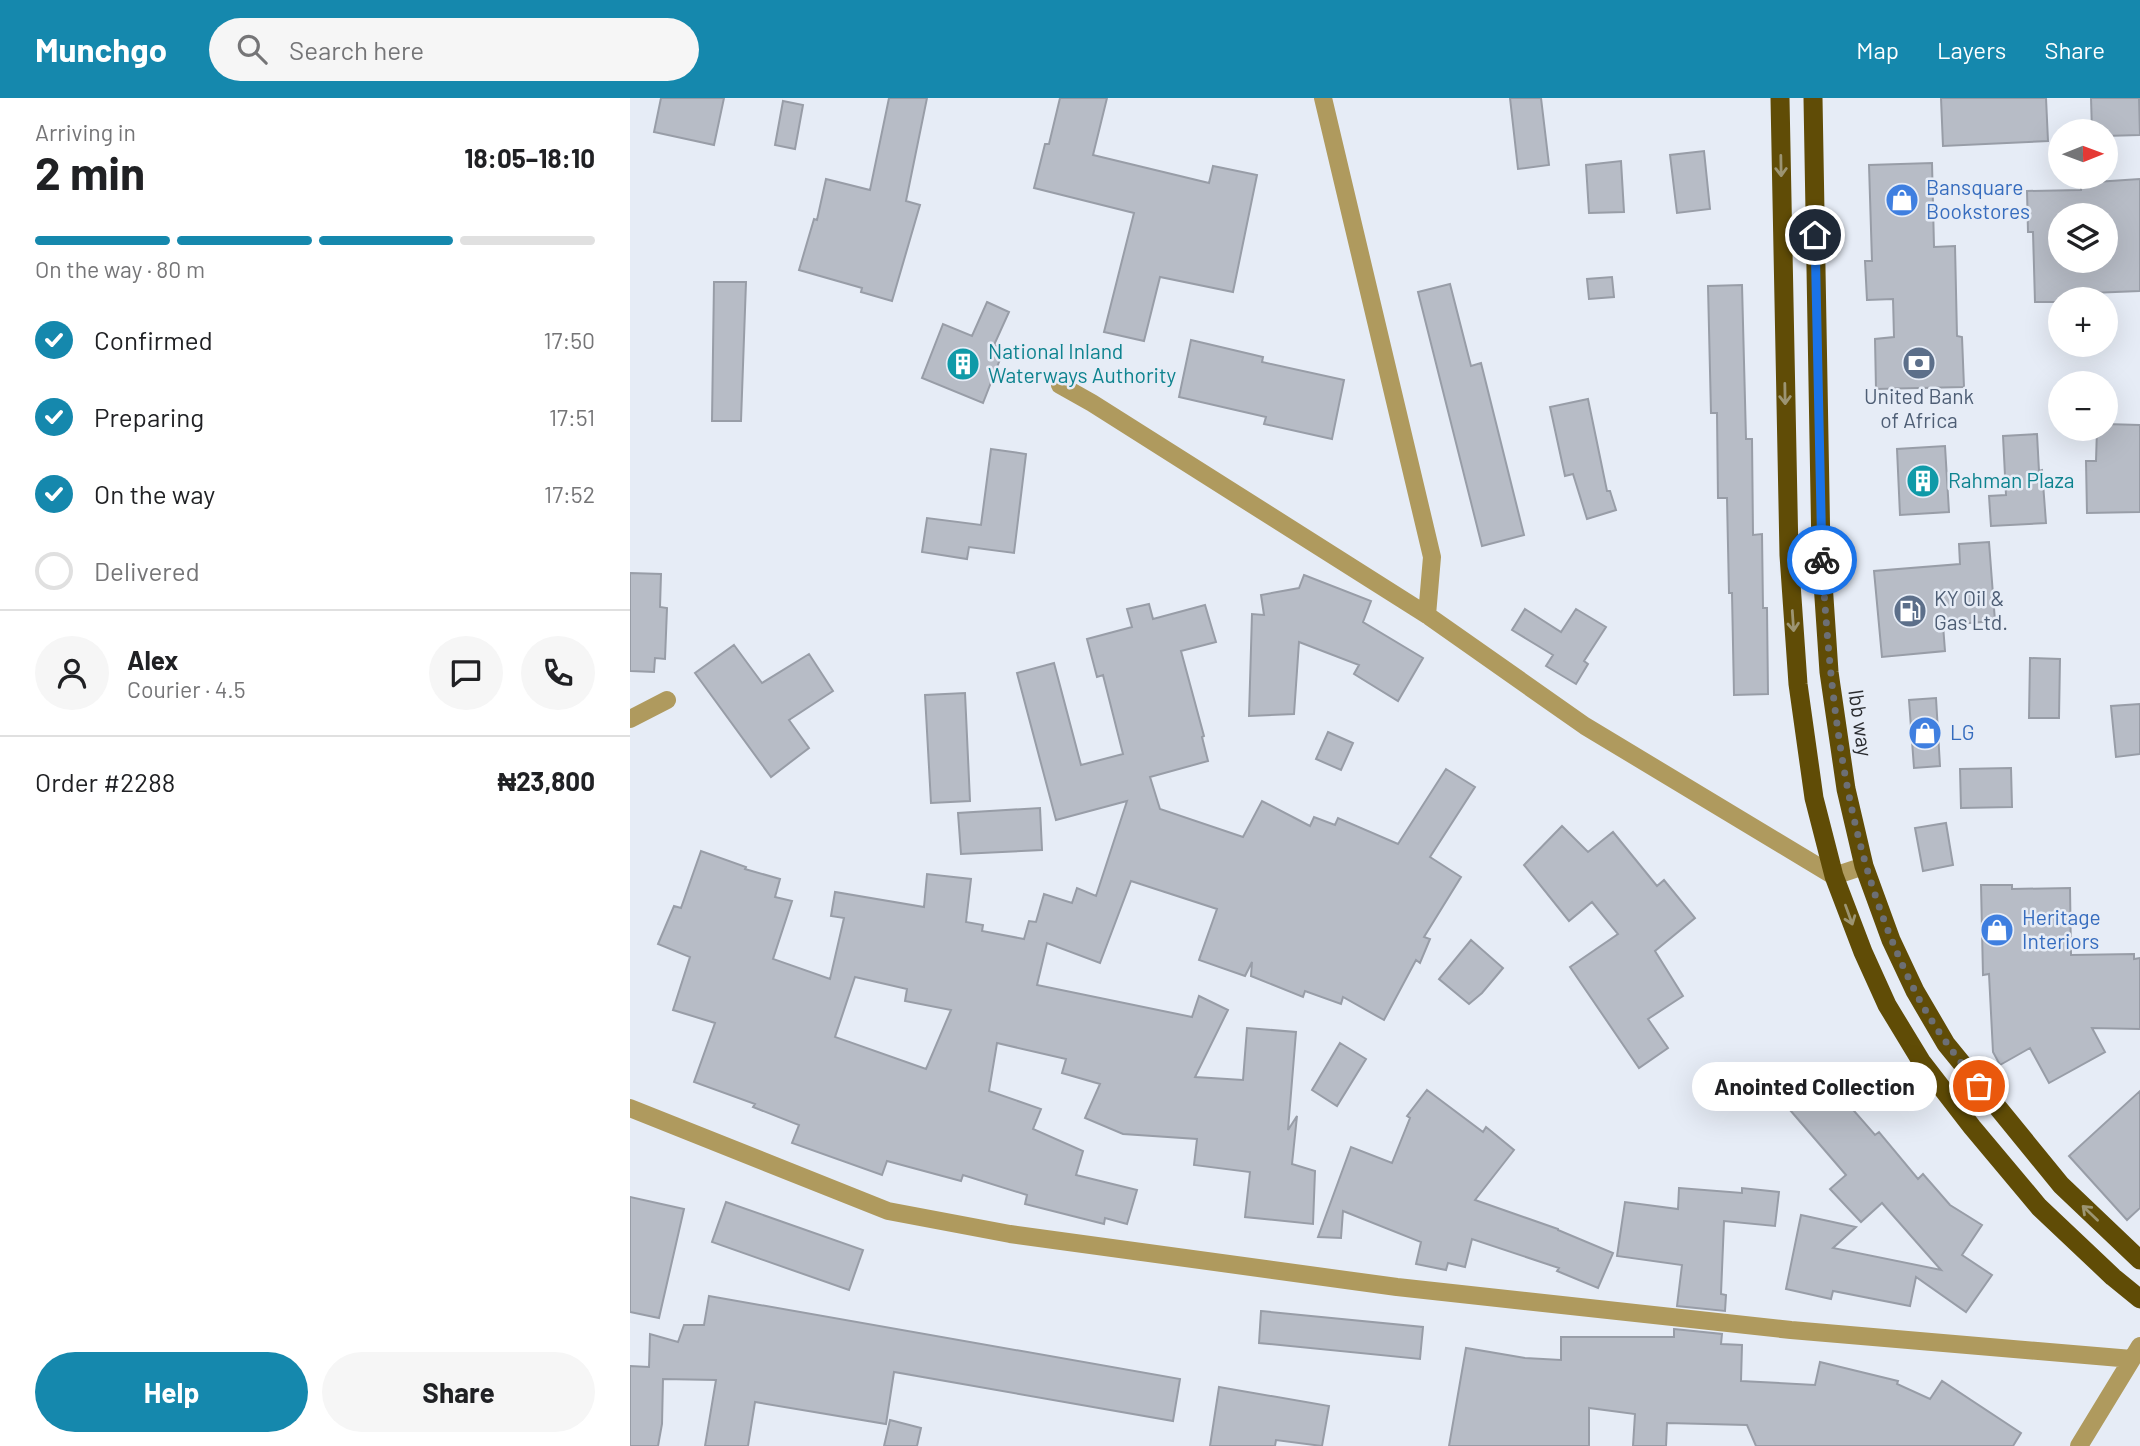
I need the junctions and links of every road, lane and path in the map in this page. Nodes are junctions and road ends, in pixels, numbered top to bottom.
1 (1323, 98) edge
2 (1780, 98) edge
3 (1813, 98) edge
4 (1060, 385) dead end
5 (1427, 615) junction
6 (667, 700) dead end
7 (630, 719) edge
8 (1864, 866) junction
9 (1834, 876) junction
10 (630, 1108) edge
11 (2140, 1260) edge
12 (2140, 1299) edge
13 (2136, 1353) edge
14 (2079, 1446) edge

1 - 5 street
2 -> 9 highway
3 - 8 highway, Ibb way
4 - 5 street
5 - 9 street
6 - 7 street
8 - 9 street
11 -> 8 highway, Ibb way
9 -> 12 highway
10 - 13 street
13 - 14 street

